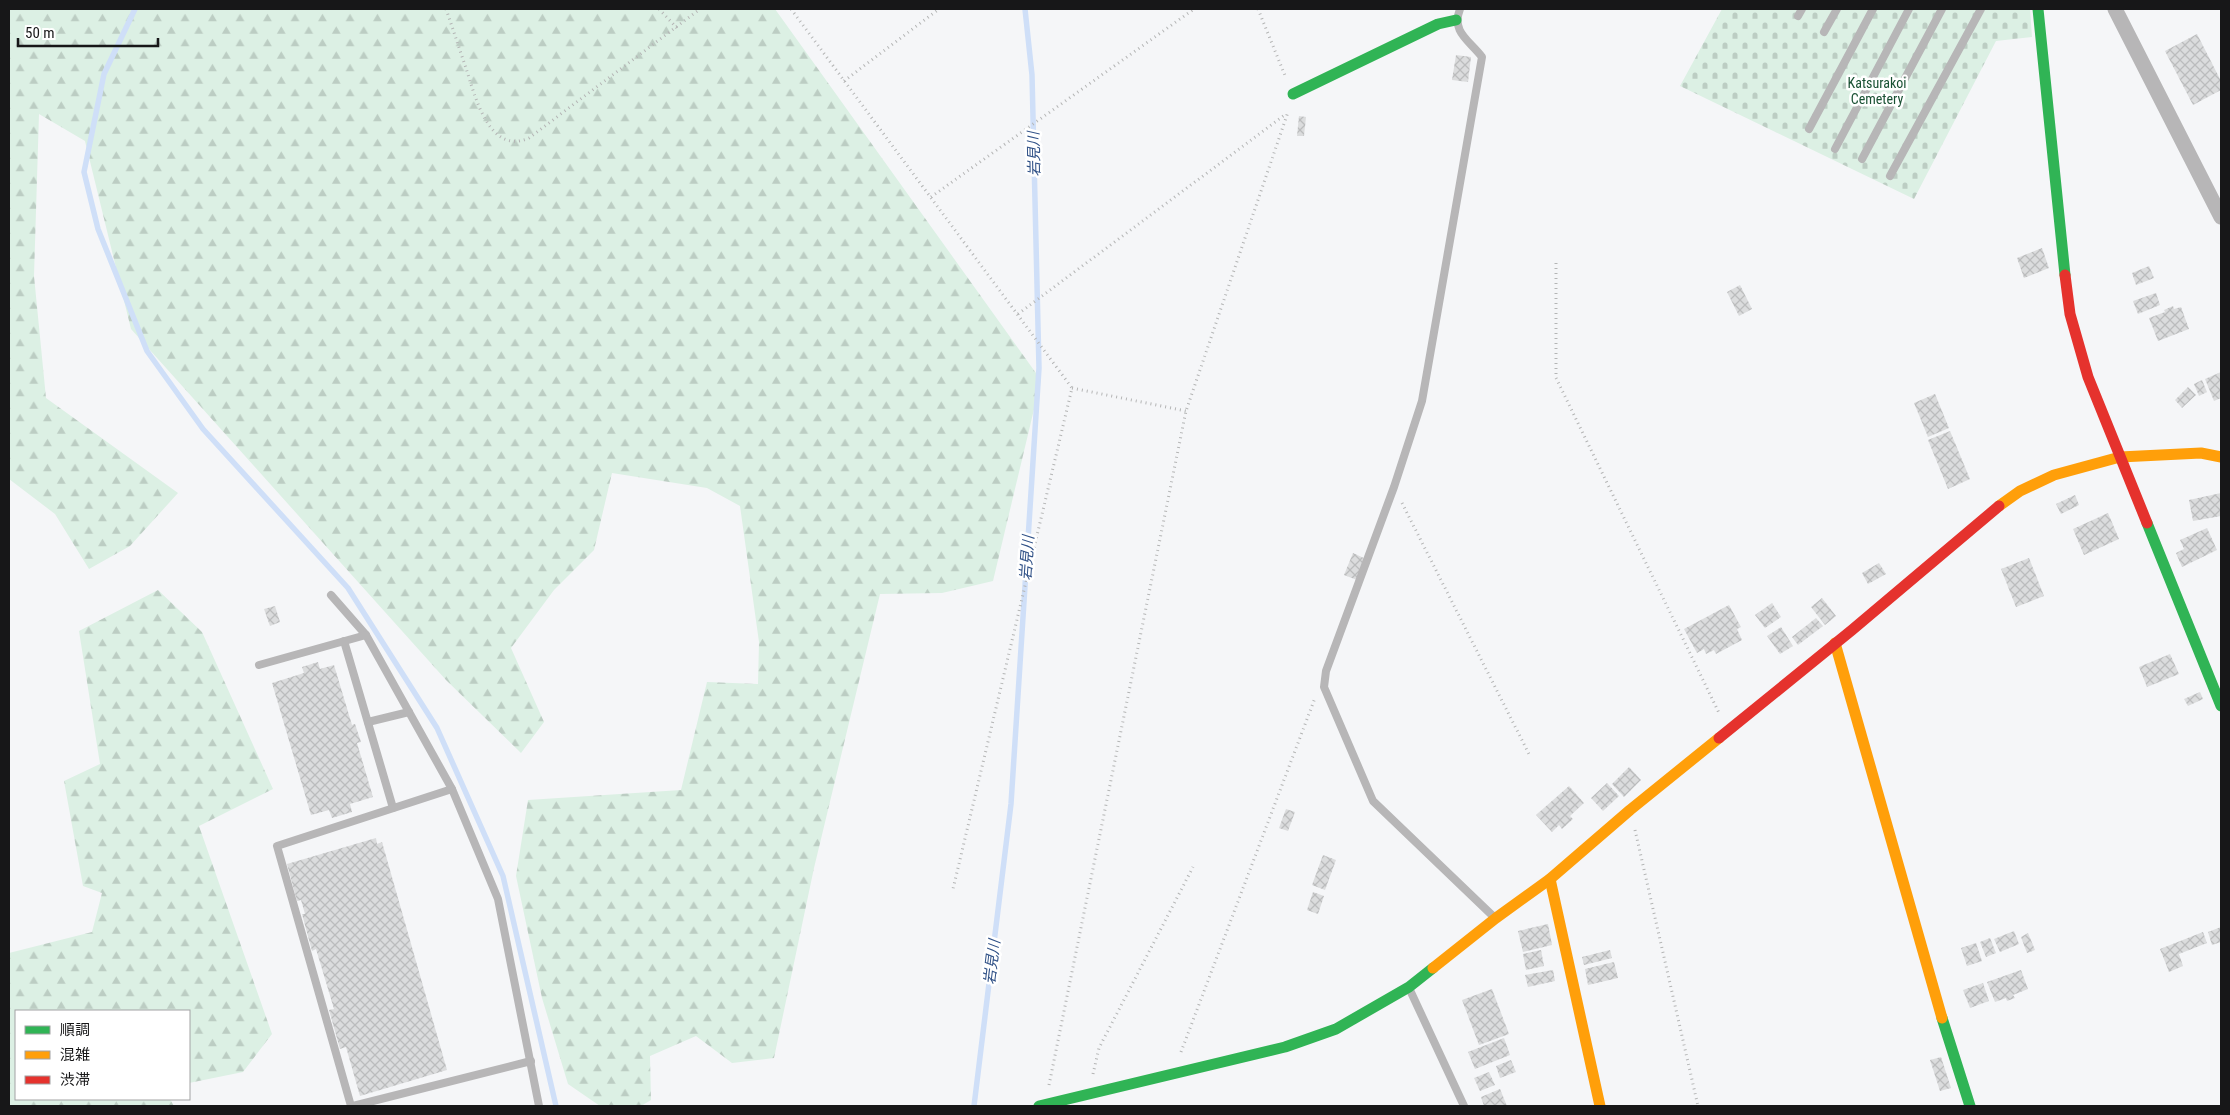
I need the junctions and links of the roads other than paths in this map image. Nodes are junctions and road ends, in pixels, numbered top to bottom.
1 (1837, 9) edge
2 (1873, 9) edge
3 (1909, 9) edge
4 (1942, 9) edge
5 (1980, 9) edge
6 (2038, 9) edge
7 (2116, 9) edge
8 (1458, 14) edge
9 (1824, 32) dead end
10 (1293, 94) road end
11 (1809, 129) dead end
12 (1835, 149) dead end
13 (1862, 159) dead end
14 (1890, 176) dead end
15 (2221, 217) edge
16 (2120, 457) junction
17 (2221, 457) edge
18 (332, 595) dead end
19 (366, 635) junction
20 (344, 641) junction
21 (1835, 643) junction
22 (259, 665) dead end
23 (2221, 706) edge
24 (409, 712) junction
25 (368, 722) junction
26 (452, 789) junction
27 (393, 808) junction
28 (1550, 879) junction
29 (1496, 918) junction
30 (1409, 988) junction
31 (531, 1060) junction
32 (352, 1106) edge
33 (539, 1106) edge
34 (1042, 1106) edge
35 (1464, 1106) edge
36 (1600, 1106) edge
37 (1970, 1106) edge

1 - 9 lane
2 - 11 lane
3 - 12 lane
4 - 13 lane
5 - 14 lane
6 - 16 street
7 - 15 street
8 - 10 street
8 - 29 lane
16 - 17 street
16 - 21 street
16 - 23 street
18 - 19 lane
19 - 20 lane
19 - 24 lane
20 - 22 lane
20 - 25 lane
21 - 28 street
21 - 37 street
24 - 25 lane
24 - 26 lane
25 - 27 lane
26 - 27 lane
26 - 31 lane
27 - 32 lane
28 - 29 street
28 - 36 street
29 - 30 street
30 - 34 street
30 - 35 lane
31 - 32 lane
31 - 33 lane

